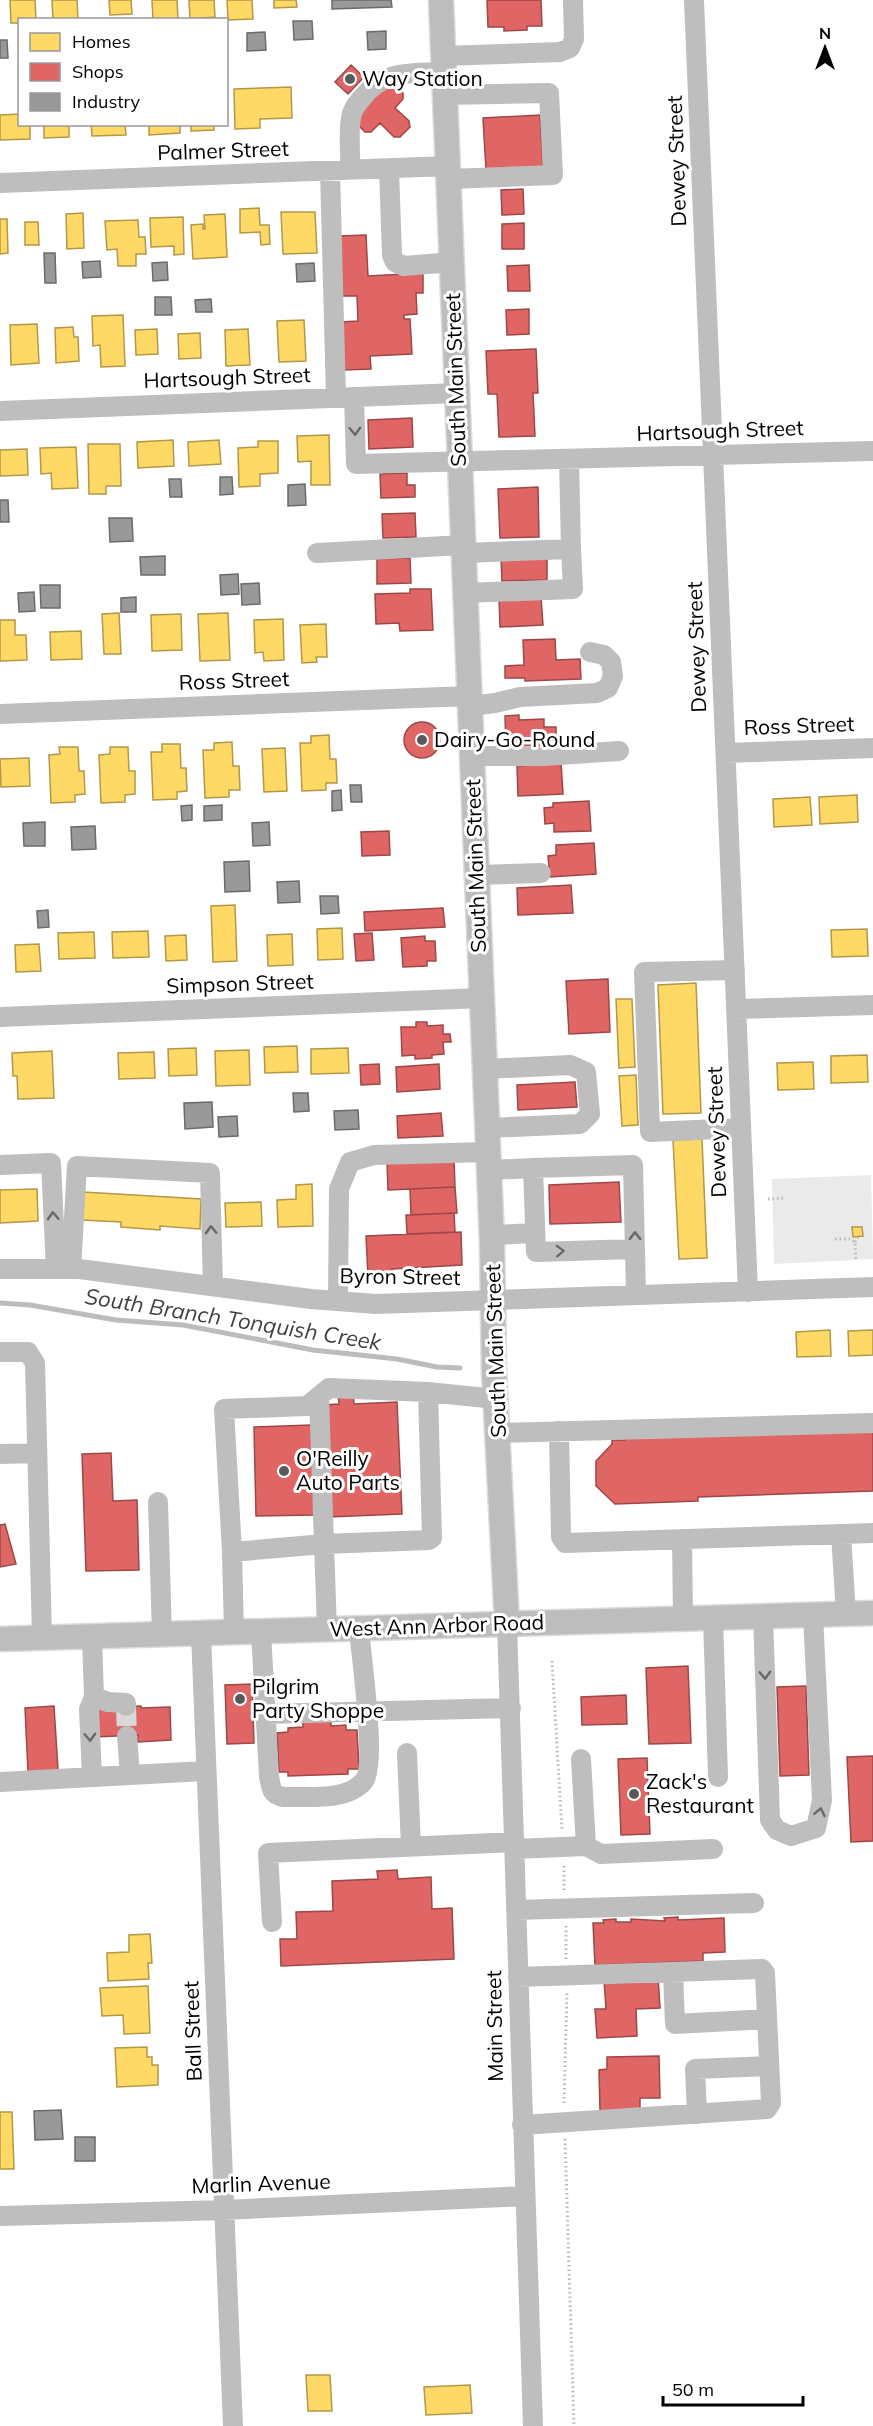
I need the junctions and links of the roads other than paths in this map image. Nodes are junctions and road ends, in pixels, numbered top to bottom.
1 (441, 0) edge
2 (573, 0) edge
3 (694, 0) edge
4 (444, 74) junction
5 (389, 169) junction
6 (350, 170) junction
7 (330, 171) junction
8 (448, 173) junction
9 (0, 183) edge
10 (452, 262) junction
11 (457, 393) junction
12 (345, 397) junction
13 (0, 411) edge
14 (873, 451) edge
15 (714, 455) junction
16 (569, 460) junction
17 (460, 463) junction
18 (463, 549) junction
19 (571, 549) junction
20 (316, 553) dead end
21 (465, 593) junction
22 (590, 652) dead end
23 (470, 701) junction
24 (0, 714) edge
25 (873, 748) edge
26 (620, 751) dead end
27 (726, 753) junction
28 (472, 756) junction
29 (541, 873) dead end
30 (477, 875) junction
31 (735, 970) junction
32 (482, 998) junction
33 (873, 1005) edge
34 (736, 1009) junction
35 (0, 1017) edge
36 (485, 1070) junction
37 (741, 1128) junction
38 (488, 1150) junction
39 (0, 1165) edge
40 (533, 1168) junction
41 (536, 1233) junction
42 (492, 1235) junction
43 (635, 1249) junction
44 (0, 1269) edge
45 (63, 1269) junction
46 (213, 1286) junction
47 (873, 1287) edge
48 (747, 1292) junction
49 (636, 1295) junction
50 (493, 1301) junction
51 (338, 1302) junction
52 (0, 1352) edge
53 (428, 1392) junction
54 (319, 1396) junction
55 (496, 1400) junction
56 (873, 1423) edge
57 (559, 1431) junction
58 (498, 1433) junction
59 (37, 1453) junction
60 (0, 1454) edge
61 (158, 1502) dead end
62 (873, 1533) edge
63 (841, 1534) junction
64 (682, 1539) junction
65 (324, 1544) junction
66 (232, 1552) junction
67 (873, 1613) edge
68 (846, 1614) junction
69 (813, 1615) junction
70 (763, 1616) junction
71 (683, 1618) junction
72 (713, 1618) junction
73 (507, 1624) junction
74 (359, 1629) junction
75 (327, 1630) junction
76 (261, 1632) junction
77 (234, 1633) junction
78 (201, 1634) junction
79 (162, 1635) junction
80 (92, 1636) junction
81 (42, 1637) junction
82 (0, 1639) edge
83 (94, 1698) junction
84 (126, 1707) dead end
85 (511, 1708) junction
86 (366, 1711) junction
87 (265, 1714) junction
88 (127, 1736) tunnel mouth
89 (407, 1753) dead end
90 (581, 1759) dead end
91 (205, 1771) junction
92 (130, 1775) junction
93 (92, 1777) junction
94 (718, 1777) dead end
95 (0, 1782) edge
96 (515, 1846) junction
97 (586, 1846) junction
98 (411, 1847) junction
99 (713, 1849) dead end
100 (754, 1903) dead end
101 (516, 1910) junction
102 (272, 1922) dead end
103 (673, 1972) junction
104 (518, 1977) junction
105 (767, 2019) junction
106 (769, 2066) junction
107 (697, 2114) junction
108 (522, 2125) junction
109 (524, 2196) junction
110 (224, 2210) junction
111 (0, 2216) edge
112 (233, 2426) edge
113 (533, 2426) edge

1 - 4 main road, South Main Street
2 - 4 street
3 - 15 street, Dewey Street
4 - 6 street
4 - 8 main road, South Main Street
4 - 8 street, Palmer Street
5 - 6 street, Palmer Street
5 - 8 street, Palmer Street
5 - 10 street
6 - 7 street, Palmer Street
7 - 9 street, Palmer Street
7 - 12 street
8 - 10 main road, South Main Street
10 - 11 main road, South Main Street
11 - 12 street, Hartsough Street
11 - 17 main road, South Main Street
12 - 13 street, Hartsough Street
12 -> 17 street, Hartsough Street
14 - 15 street, Hartsough Street
15 - 16 street, Hartsough Street
15 - 27 street, Dewey Street
16 - 17 street, Hartsough Street
16 - 19 street
17 - 18 main road, South Main Street
18 - 19 street
18 - 20 street
18 - 21 main road, South Main Street
19 - 21 street
21 - 23 main road, South Main Street
22 - 23 street, Ross Street
23 - 24 street, Ross Street
23 - 28 main road, South Main Street
25 - 27 street, Ross Street
26 - 28 street
27 - 31 street, Dewey Street
28 - 30 main road, South Main Street
29 - 30 street
30 - 32 main road, South Main Street
31 - 34 street, Dewey Street
31 - 37 street
32 - 35 street, Simpson Street
32 - 36 main road, South Main Street
33 - 34 street
34 - 37 street, Dewey Street
36 - 38 main road, South Main Street
36 - 38 street
37 - 48 street, Dewey Street
38 - 40 street
38 - 42 main road, South Main Street
38 - 51 street
45 -> 39 street
40 - 41 street
43 -> 40 street
41 - 42 street
41 -> 43 street
42 - 50 main road, South Main Street
43 - 49 street
44 - 45 street, Byron Street
45 - 46 street, Byron Street
46 -> 45 street
46 - 51 street, Byron Street
47 - 48 street, Byron Street
48 - 49 street, Byron Street
49 - 50 street, Byron Street
50 - 51 street, Byron Street
50 - 55 main road, South Main Street
52 - 59 street
53 - 54 street
53 - 55 street
53 - 65 street
54 - 65 street
54 - 66 street
55 - 58 main road, South Main Street
56 - 57 street
57 - 58 street
57 - 64 street
58 - 73 main road, South Main Street
59 - 60 street
59 - 81 street
61 - 79 street
62 - 63 street
63 - 64 street
63 - 68 street
64 - 71 street
65 - 66 street
65 - 75 street
66 - 77 street
67 - 68 main road, West Ann Arbor Road
68 - 69 main road, West Ann Arbor Road
69 - 70 main road, West Ann Arbor Road
70 -> 69 street
70 - 72 main road, West Ann Arbor Road
71 - 72 main road, West Ann Arbor Road
71 - 73 main road, West Ann Arbor Road
72 - 94 street
73 - 74 main road, West Ann Arbor Road
73 - 85 street, Main Street
74 - 75 main road, West Ann Arbor Road
74 - 86 street
75 - 76 main road, West Ann Arbor Road
76 - 77 main road, West Ann Arbor Road
76 - 87 street
77 - 78 main road, West Ann Arbor Road
78 - 79 main road, West Ann Arbor Road
78 - 91 street, Ball Street
79 - 80 main road, West Ann Arbor Road
80 - 81 main road, West Ann Arbor Road
80 - 83 street
81 - 82 main road, West Ann Arbor Road
83 - 84 street
83 -> 93 street
85 - 86 street
85 - 96 street, Main Street
86 - 87 street
86 - 87 street
88 - 92 street
89 - 98 street
90 - 97 street
91 - 92 street
91 - 110 street, Ball Street
92 - 93 street
93 - 95 street
96 - 97 street
96 - 98 street
96 - 101 street, Main Street
97 - 99 street
98 - 102 street
100 - 101 street
101 - 104 street, Main Street
103 - 104 street
103 - 105 street
103 - 105 street
104 - 108 street, Main Street
105 - 106 street
106 - 107 street
106 - 107 street
107 - 108 street
108 - 109 street, Main Street
109 - 110 street, Marlin Avenue
109 - 113 street, Main Street
110 - 111 street, Marlin Avenue
110 - 112 street, Ball Street

